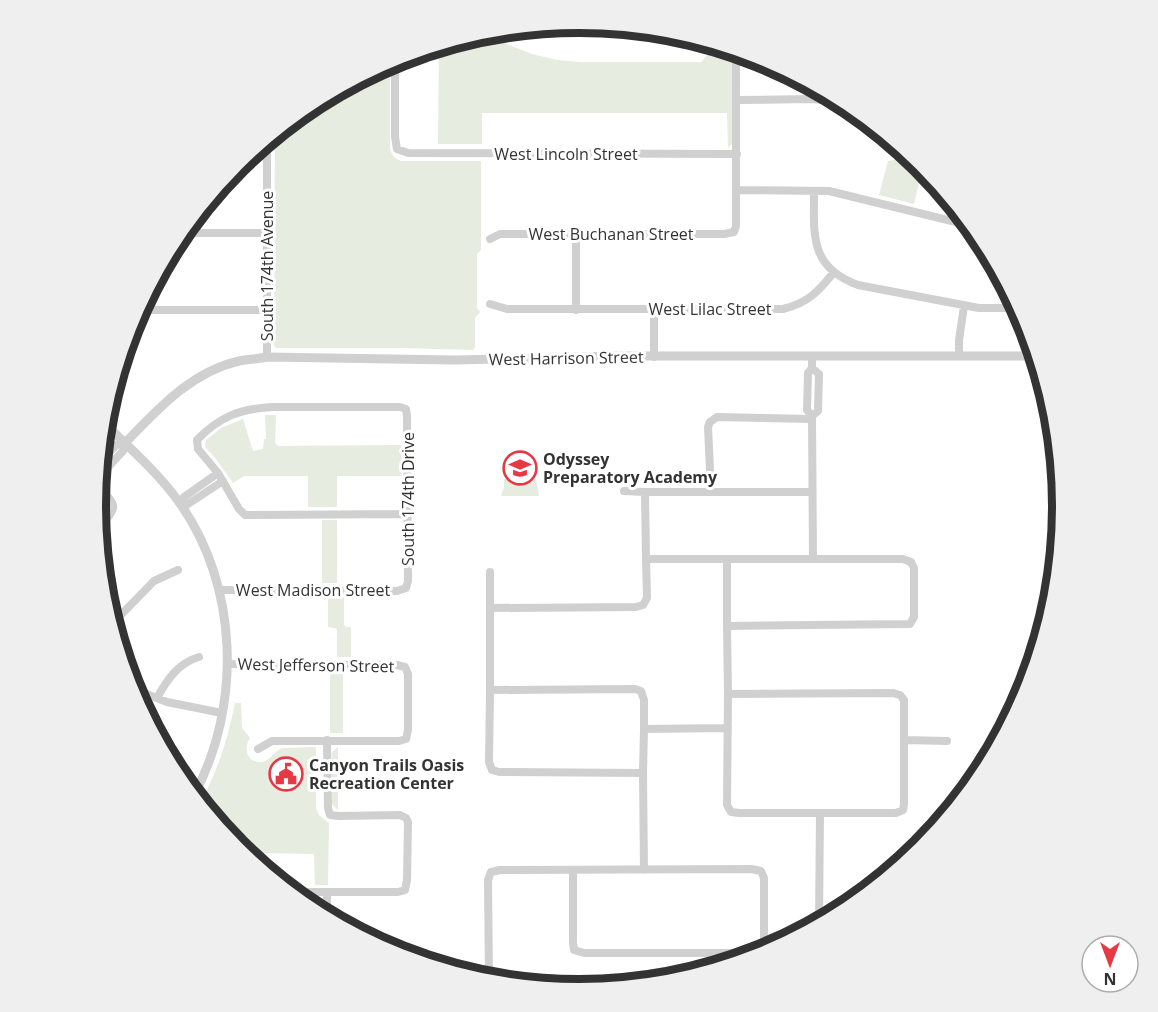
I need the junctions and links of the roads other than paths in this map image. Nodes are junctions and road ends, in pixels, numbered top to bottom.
1 (736, 60) edge
2 (396, 70) edge
3 (736, 100) junction
4 (822, 100) edge
5 (267, 150) edge
6 (736, 154) junction
7 (261, 156) edge
8 (267, 156) junction
9 (736, 190) junction
10 (814, 191) junction
11 (957, 222) edge
12 (193, 233) edge
13 (267, 233) junction
14 (576, 233) junction
15 (490, 239) dead end
16 (834, 272) junction
17 (490, 304) dead end
18 (964, 306) junction
19 (1008, 308) edge
20 (654, 309) junction
21 (149, 310) edge
22 (267, 310) junction
23 (576, 310) junction
24 (812, 356) junction
25 (959, 356) junction
26 (1028, 356) edge
27 (267, 357) junction
28 (654, 357) junction
29 (812, 417) junction
30 (112, 431) edge
31 (125, 443) junction
32 (109, 453) edge
33 (108, 468) edge
34 (218, 473) junction
35 (223, 481) junction
36 (624, 491) dead end
37 (711, 491) junction
38 (645, 492) junction
39 (813, 492) junction
40 (106, 495) edge
41 (180, 504) junction
42 (408, 514) junction
43 (106, 519) edge
44 (646, 559) junction
45 (727, 559) junction
46 (813, 559) junction
47 (178, 570) dead end
48 (490, 572) dead end
49 (406, 588) joint
50 (219, 590) junction
51 (490, 608) junction
52 (119, 617) edge
53 (727, 626) junction
54 (199, 657) dead end
55 (227, 664) junction
56 (490, 690) junction
57 (145, 693) edge
58 (728, 694) junction
59 (157, 698) junction
60 (222, 713) junction
61 (728, 728) junction
62 (644, 729) junction
63 (327, 740) junction
64 (904, 740) junction
65 (948, 741) dead end
66 (258, 749) dead end
67 (643, 773) junction
68 (198, 786) edge
69 (820, 813) junction
70 (573, 870) junction
71 (644, 870) junction
72 (306, 892) edge
73 (327, 892) junction
74 (327, 906) edge
75 (819, 914) edge
76 (763, 942) edge
77 (734, 953) edge
78 (489, 970) edge

1 - 3 street
2 - 6 street, West Lincoln Street
3 - 4 street
3 - 6 street
5 - 8 street, South 174th Avenue
6 - 9 street
7 - 8 street
8 - 13 street, South 174th Avenue
9 - 10 street
9 - 14 street, West Buchanan Street
10 - 11 street
10 - 16 street
12 - 13 street
13 - 22 street, South 174th Avenue
14 - 15 street, West Buchanan Street
14 - 23 street
16 - 18 street
16 - 20 street, West Lilac Street
17 - 23 street, West Lilac Street
18 - 19 street
18 - 25 street
20 - 23 street, West Lilac Street
20 - 28 street
21 - 22 street
22 - 27 street, South 174th Avenue
24 - 25 street, West Harrison Street
24 - 28 street, West Harrison Street
24 - 29 street
25 - 26 street, West Harrison Street
27 - 28 street, West Harrison Street
27 - 31 street, West Harrison Street
29 - 37 street
29 - 39 street
30 - 31 street
31 - 32 street, West Harrison Street
31 - 33 street, West Harrison Street
31 - 41 street
34 - 35 street
34 - 41 street
34 - 42 street, South 174th Drive
35 - 41 street
35 - 42 street
36 - 38 street
37 - 38 street
37 - 39 street
38 - 44 street
39 - 46 street
40 - 43 street
41 - 50 street
42 - 49 street, South 174th Drive
44 - 45 street
44 - 51 street
45 - 46 street
45 - 53 street
46 - 53 street
47 - 52 street
48 - 51 street
49 - 50 street, West Madison Street
50 - 55 street
51 - 56 street
53 - 58 street
54 - 59 street
55 - 60 street
55 - 63 street, West Jefferson Street
56 - 62 street
56 - 67 street
57 - 59 street
58 - 61 street
58 - 64 street
59 - 60 street
60 - 68 street
61 - 62 street
61 - 69 street
62 - 67 street
63 - 66 street
63 - 73 street
64 - 65 street
64 - 69 street
67 - 71 street
69 - 75 street
70 - 71 street
70 - 77 street
70 - 78 street
71 - 76 street
72 - 73 street
73 - 74 street

